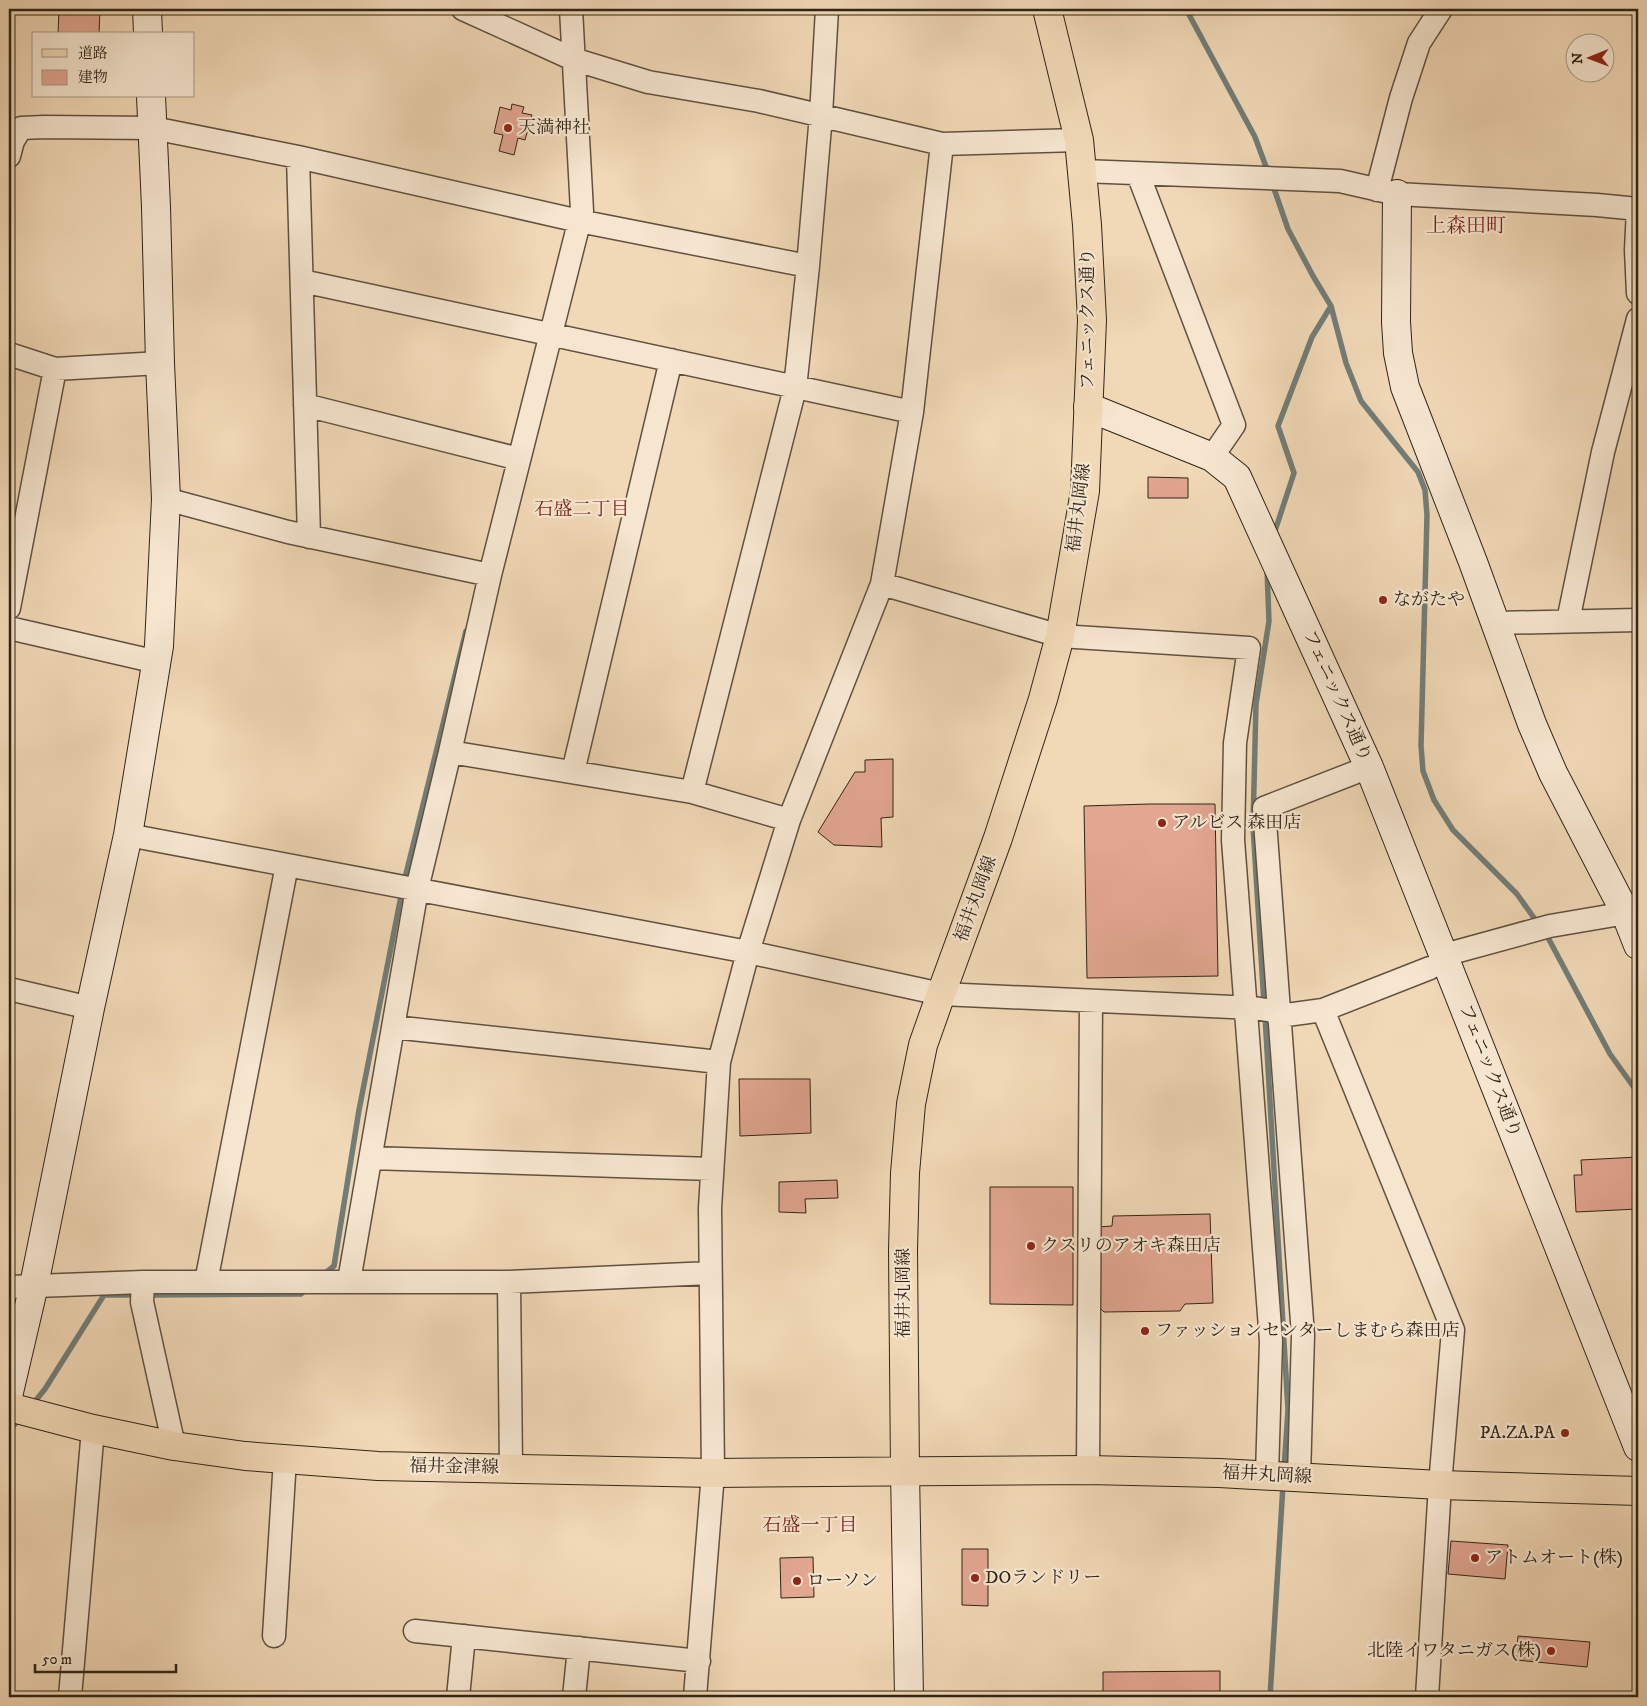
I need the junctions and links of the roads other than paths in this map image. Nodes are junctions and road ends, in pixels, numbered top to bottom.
1 (147, 9) edge
2 (463, 9) edge
3 (571, 9) edge
4 (827, 9) edge
5 (1047, 9) edge
6 (1441, 9) edge
7 (148, 32) edge
8 (573, 59) junction
9 (151, 98) edge
10 (821, 115) junction
11 (153, 128) junction
12 (1079, 140) junction
13 (942, 144) junction
14 (9, 156) edge
15 (298, 157) junction
16 (1082, 171) junction
17 (1138, 174) junction
18 (1387, 192) junction
19 (1638, 209) edge
20 (580, 221) junction
21 (808, 266) junction
22 (302, 281) junction
23 (1638, 293) edge
24 (1638, 319) edge
25 (550, 334) junction
26 (9, 354) edge
27 (671, 360) junction
28 (160, 363) junction
29 (55, 369) junction
30 (795, 388) junction
31 (1630, 392) edge
32 (305, 406) junction
33 (1088, 407) junction
34 (912, 412) junction
35 (1212, 457) junction
36 (518, 459) junction
37 (166, 499) junction
38 (309, 537) junction
39 (490, 574) junction
40 (882, 584) junction
41 (9, 608) edge
42 (1638, 620) edge
43 (1568, 621) junction
44 (1495, 623) junction
45 (9, 628) edge
46 (1060, 636) junction
47 (157, 662) junction
48 (450, 752) junction
49 (1369, 767) junction
50 (573, 772) junction
51 (692, 792) junction
52 (790, 820) junction
53 (128, 835) junction
54 (287, 865) junction
55 (417, 890) junction
56 (1632, 911) edge
57 (1638, 945) edge
58 (748, 952) junction
59 (1437, 961) junction
60 (9, 989) edge
61 (941, 994) junction
62 (1091, 1000) junction
63 (90, 1008) junction
64 (1323, 1010) junction
65 (1263, 1011) junction
66 (393, 1027) junction
67 (719, 1062) junction
68 (371, 1158) junction
69 (712, 1168) junction
70 (710, 1273) junction
71 (349, 1281) junction
72 (143, 1282) junction
73 (206, 1282) junction
74 (509, 1282) junction
75 (21, 1286) edge
76 (9, 1392) edge
77 (9, 1407) edge
78 (93, 1429) junction
79 (174, 1446) junction
80 (1638, 1447) edge
81 (285, 1460) junction
82 (510, 1469) junction
83 (1088, 1470) junction
84 (905, 1472) junction
85 (713, 1473) junction
86 (1267, 1475) junction
87 (1299, 1477) junction
88 (1440, 1485) junction
89 (1638, 1491) edge
90 (414, 1631) dead end
91 (274, 1636) dead end
92 (464, 1636) junction
93 (579, 1648) junction
94 (699, 1661) junction
95 (70, 1697) edge
96 (458, 1697) edge
97 (574, 1697) edge
98 (695, 1697) edge
99 (909, 1697) edge
100 (1426, 1697) edge

1 - 7 street
2 - 8 street
3 - 8 street
4 - 10 street
5 - 12 main road, フェニックス通り
6 - 18 street
8 - 10 street
8 - 20 street
9 - 11 street
10 - 13 street
10 - 21 street
11 - 14 street
11 - 15 street
11 - 28 street
12 - 13 street
12 - 16 main road, フェニックス通り
13 - 34 street
15 - 20 street
15 - 22 street
16 - 17 street
16 - 33 main road, フェニックス通り
17 - 18 street
17 - 35 street
18 - 19 street
18 - 44 street
19 - 23 street
20 - 21 street
20 - 25 street
21 - 30 street
22 - 25 street
22 - 32 street
24 - 31 street
25 - 27 street
25 - 36 street
26 - 29 street
27 - 30 street
27 - 50 street
28 - 29 street
28 - 37 street
29 - 41 street
30 - 34 street
30 - 51 street
31 - 43 street
32 - 36 street
32 - 38 street
33 - 35 street, フェニックス通り
33 - 46 main road, 福井丸岡線
34 - 40 street
35 - 49 street, フェニックス通り
36 - 39 street
37 - 38 street
37 - 47 street
38 - 39 street
39 - 48 street
40 - 46 street
40 - 52 street
42 - 43 street
43 - 44 street
44 - 56 street
45 - 47 street
46 - 61 main road, 福井丸岡線
46 - 65 street
47 - 53 street
48 - 50 street
48 - 55 street
49 - 59 street, フェニックス通り
49 - 65 street
50 - 51 street
51 - 52 street
52 - 58 street
53 - 54 street
53 - 63 street
54 - 55 street
54 - 73 street
55 - 58 street
55 - 66 street
56 - 57 street
56 - 59 street
58 - 61 street
58 - 67 street
59 - 64 street
59 - 80 street, フェニックス通り
60 - 63 street
61 - 62 street
61 - 84 main road, 福井丸岡線
62 - 65 street
62 - 83 street
63 - 75 street
64 - 65 street
64 - 88 street
65 - 86 street
65 - 87 street
66 - 67 street
66 - 68 street
67 - 69 street
68 - 69 street
68 - 71 street
69 - 70 street
70 - 74 street
70 - 85 street
71 - 73 street
71 - 74 street
72 - 73 street
72 - 75 street
72 - 79 street
74 - 82 street
75 - 76 street
77 - 78 main road, 福井金津線
78 - 79 main road, 福井金津線
78 - 95 street
79 - 81 main road, 福井金津線
81 - 82 main road, 福井金津線
81 - 91 street
82 - 85 main road, 福井金津線
83 - 84 main road, 福井丸岡線
83 - 86 main road, 福井丸岡線
84 - 85 main road, 福井金津線
84 - 99 street
85 - 94 street
86 - 87 main road, 福井丸岡線
87 - 88 main road, 福井丸岡線
88 - 89 main road, 福井丸岡線
88 - 100 street
90 - 92 street
92 - 93 street
92 - 96 street
93 - 94 street
93 - 97 street
94 - 98 street

